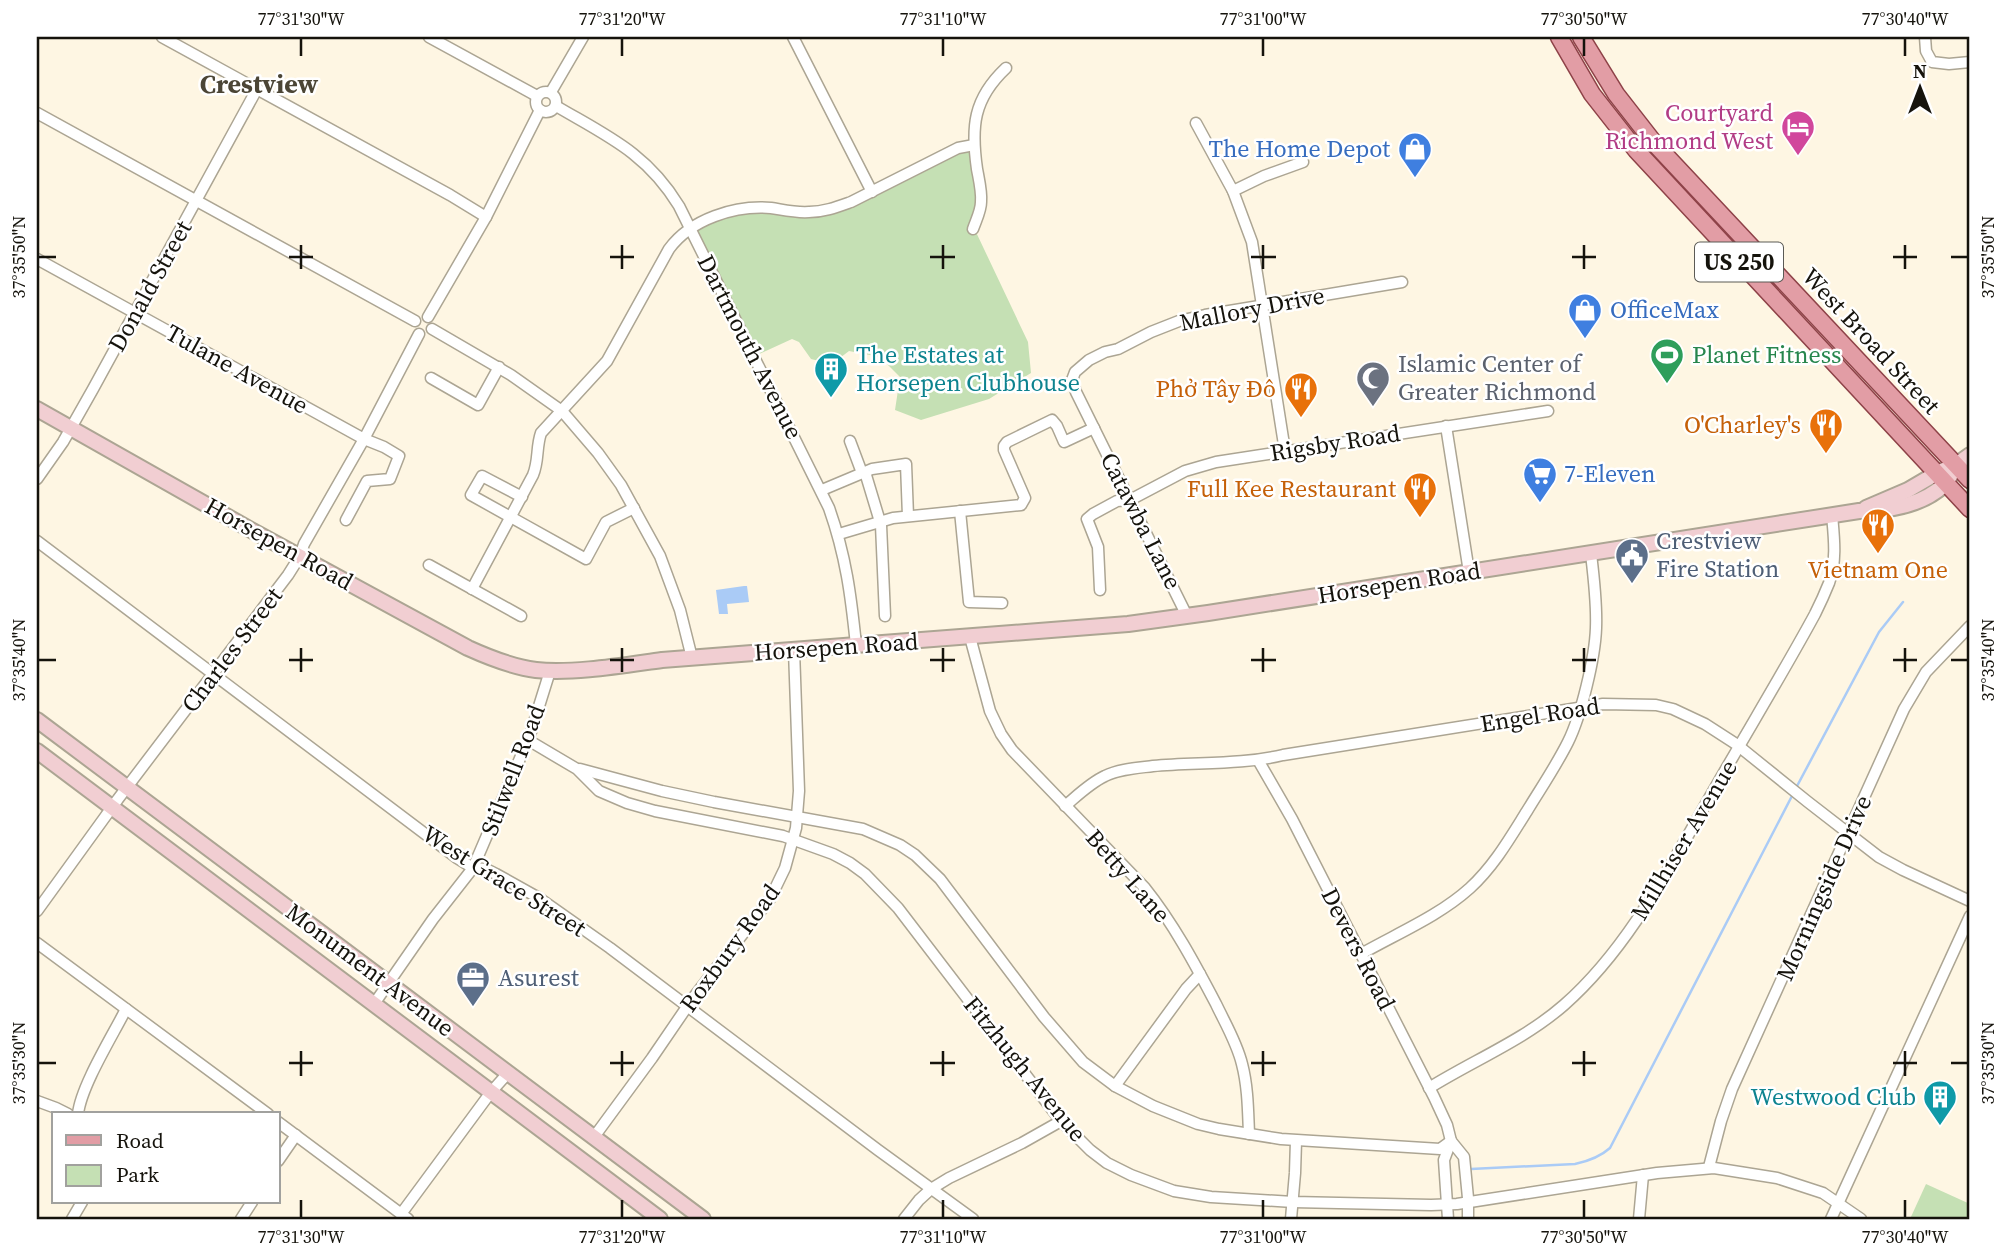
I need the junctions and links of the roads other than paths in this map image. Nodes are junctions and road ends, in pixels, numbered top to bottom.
1 (162, 37) edge
2 (429, 37) edge
3 (583, 37) edge
4 (793, 37) edge
5 (1559, 37) edge
6 (1581, 37) edge
7 (1925, 37) edge
8 (1970, 62) edge
9 (1006, 68) dead end
10 (257, 89) junction
11 (551, 92) junction
12 (537, 96) junction
13 (556, 106) junction
14 (540, 110) junction
15 (37, 113) edge
16 (1196, 123) dead end
17 (974, 145) junction
18 (1304, 162) dead end
19 (1233, 191) junction
20 (872, 192) junction
21 (1702, 194) junction
22 (196, 201) junction
23 (1688, 207) junction
24 (486, 216) junction
25 (691, 229) junction
26 (973, 229) dead end
27 (37, 259) edge
28 (1402, 282) dead end
29 (1262, 305) junction
30 (135, 313) junction
31 (428, 317) junction
32 (415, 321) junction
33 (432, 329) junction
34 (419, 334) junction
35 (499, 367) junction
36 (431, 378) dead end
37 (37, 409) edge
38 (562, 411) junction
39 (1548, 411) dead end
40 (1446, 426) junction
41 (71, 428) junction
42 (1094, 428) junction
43 (364, 439) junction
44 (850, 441) dead end
45 (1285, 451) junction
46 (1970, 455) edge
47 (1956, 465) junction
48 (863, 472) junction
49 (1942, 478) junction
50 (37, 479) edge
51 (1970, 480) edge
52 (822, 491) junction
53 (522, 497) junction
54 (1130, 500) junction
55 (635, 508) junction
56 (1970, 509) edge
57 (960, 511) junction
58 (1832, 515) junction
59 (908, 516) junction
60 (512, 517) junction
61 (346, 520) dead end
62 (880, 521) junction
63 (838, 534) junction
64 (37, 541) edge
65 (1591, 554) junction
66 (300, 556) junction
67 (429, 565) dead end
68 (1469, 572) junction
69 (472, 589) junction
70 (1101, 590) dead end
71 (1002, 603) dead end
72 (521, 616) dead end
73 (885, 616) dead end
74 (1187, 616) junction
75 (1970, 626) edge
76 (970, 637) junction
77 (856, 645) junction
78 (794, 650) junction
79 (692, 658) junction
80 (550, 671) junction
81 (213, 675) junction
82 (1580, 708) junction
83 (37, 720) edge
84 (528, 740) junction
85 (1739, 747) junction
86 (37, 751) edge
87 (1258, 760) junction
88 (578, 769) junction
89 (127, 788) junction
90 (1065, 806) junction
91 (112, 808) junction
92 (797, 816) junction
93 (1847, 833) junction
94 (794, 840) junction
95 (473, 868) junction
96 (1970, 901) edge
97 (37, 911) edge
98 (1970, 916) edge
99 (37, 943) edge
100 (1361, 954) junction
101 (1200, 974) junction
102 (388, 983) junction
103 (374, 1004) junction
104 (687, 1007) junction
105 (126, 1009) junction
106 (508, 1073) junction
107 (1115, 1086) junction
108 (1429, 1088) junction
109 (491, 1092) junction
110 (37, 1101) edge
111 (64, 1112) edge
112 (78, 1112) edge
113 (265, 1112) edge
114 (1061, 1121) junction
115 (280, 1123) edge
116 (1249, 1134) junction
117 (296, 1135) junction
118 (594, 1137) junction
119 (1296, 1141) junction
120 (1451, 1141) junction
121 (280, 1158) edge
122 (1709, 1167) junction
123 (1643, 1175) junction
124 (931, 1189) junction
125 (1293, 1202) junction
126 (1839, 1202) junction
127 (1468, 1203) junction
128 (251, 1204) edge
129 (1447, 1205) junction
130 (405, 1217) edge
131 (241, 1219) edge
132 (660, 1219) edge
133 (704, 1219) edge
134 (904, 1219) edge
135 (973, 1219) edge
136 (1291, 1219) edge
137 (1448, 1219) edge
138 (1468, 1219) edge
139 (1639, 1219) edge
140 (1831, 1219) edge
141 (1861, 1219) edge

1 - 10 street
2 - 12 street
3 - 11 street
4 - 20 street
5 - 23 main road, West Broad Street / US 250
6 - 21 main road, West Broad Street / US 250
7 - 8 street
9 - 17 street
10 - 22 street, Donald Street
10 - 24 street
11 - 12 street
11 - 13 street
12 - 14 street
13 - 14 street
13 - 25 street, Dartmouth Avenue
14 - 24 street
15 - 22 street
16 - 19 street
17 - 20 street
17 - 26 street
18 - 19 street
19 - 29 street
20 - 25 street
21 - 23 main road
21 - 47 main road, West Broad Street / US 250
22 - 30 street, Donald Street
22 - 32 street
23 - 49 main road, West Broad Street / US 250
24 - 31 street
25 - 38 street
25 - 52 street, Dartmouth Avenue
27 - 30 street, Tulane Avenue
28 - 29 street, Mallory Drive
29 - 42 street, Mallory Drive
29 - 45 street
30 - 41 street, Donald Street
30 - 43 street, Tulane Avenue
31 - 32 street
31 - 33 street
32 - 34 street
33 - 34 street
33 - 35 street
34 - 43 street, Charles Street
35 - 36 street
35 - 38 street
37 - 41 street, Horsepen Road
38 - 53 street
38 - 55 street
39 - 40 street, Rigsby Road
40 - 45 street, Rigsby Road
40 - 68 street
41 - 50 street, Donald Street
41 - 66 street, Horsepen Road
42 - 54 street, Catawba Lane
42 - 57 street
43 - 61 street, Tulane Avenue
43 - 66 street, Charles Street
44 - 48 street
45 - 54 street, Rigsby Road
46 - 47 street, Horsepen Road
47 - 49 street, Horsepen Road
47 - 51 main road, West Broad Street / US 250
48 - 52 street
48 - 59 street
48 - 62 street
49 - 56 main road, West Broad Street / US 250
49 - 58 street, Horsepen Road
52 - 63 street, Dartmouth Avenue
53 - 60 street
53 - 60 street
54 - 70 street, Rigsby Road
54 - 74 street, Catawba Lane
55 - 60 street
55 - 79 street
57 - 59 street
57 - 71 street
58 - 65 street, Horsepen Road
58 - 85 street, Millhiser Avenue
59 - 62 street
60 - 69 street
62 - 63 street
62 - 73 street
63 - 77 street, Dartmouth Avenue
64 - 81 street, West Grace Street
65 - 68 street, Horsepen Road
65 - 82 street
66 - 80 street, Horsepen Road
66 - 81 street, Charles Street
67 - 69 street
68 - 74 street, Horsepen Road
69 - 72 street
74 - 76 street, Horsepen Road
75 - 93 street, Morningside Drive
76 - 77 street, Horsepen Road
76 - 90 street, Betty Lane
77 - 78 street, Horsepen Road
78 - 79 street, Horsepen Road
78 - 92 street, Roxbury Road
79 - 80 street, Horsepen Road
80 - 84 street, Stilwell Road
81 - 89 street, Charles Street
81 - 95 street, West Grace Street
82 - 85 street, Engel Road
82 - 87 street, Engel Road
82 - 100 street
83 - 89 street, Monument Avenue
84 - 88 street, Fitzhugh Avenue
84 - 95 street, Stilwell Road
85 - 93 street, Engel Road
85 - 108 street, Millhiser Avenue
86 - 91 street, Monument Avenue
87 - 90 street, Engel Road
87 - 100 street, Devers Road
88 - 92 street, Fitzhugh Avenue
88 - 94 street, Fitzhugh Avenue
89 - 91 street, Charles Street
89 - 102 street, Monument Avenue
90 - 101 street, Betty Lane
91 - 97 street, Charles Street
91 - 103 street, Monument Avenue
92 - 94 street, Roxbury Road
92 - 107 street, Fitzhugh Avenue
93 - 96 street, Engel Road
93 - 122 street, Morningside Drive
94 - 104 street, Roxbury Road
94 - 114 street, Fitzhugh Avenue
95 - 102 street, Stilwell Road
95 - 104 street, West Grace Street
98 - 126 street
99 - 105 street
100 - 108 street, Devers Road
101 - 107 street
101 - 116 street, Betty Lane
102 - 103 street, Stilwell Road
102 - 106 street, Monument Avenue
103 - 109 street, Monument Avenue
104 - 118 street, Roxbury Road
104 - 124 street, West Grace Street
105 - 112 street
105 - 113 street
106 - 109 street
106 - 118 street, Monument Avenue
107 - 116 street, Fitzhugh Avenue
108 - 120 street, Devers Road
109 - 130 street
109 - 132 street, Monument Avenue
110 - 111 street
114 - 124 street
114 - 125 street, Fitzhugh Avenue
115 - 117 street
116 - 119 street, Fitzhugh Avenue
117 - 121 street
117 - 130 street
118 - 133 street, Monument Avenue
119 - 120 street, Fitzhugh Avenue
119 - 125 street
120 - 127 street, Devers Road
120 - 129 street
122 - 123 street, Fitzhugh Avenue
122 - 126 street, Fitzhugh Avenue
123 - 127 street, Fitzhugh Avenue
123 - 139 street
124 - 134 street
124 - 135 street, West Grace Street
125 - 129 street, Fitzhugh Avenue
125 - 136 street
126 - 140 street
126 - 141 street, Fitzhugh Avenue
127 - 129 street, Fitzhugh Avenue
127 - 138 street, Devers Road
128 - 131 street
129 - 137 street

